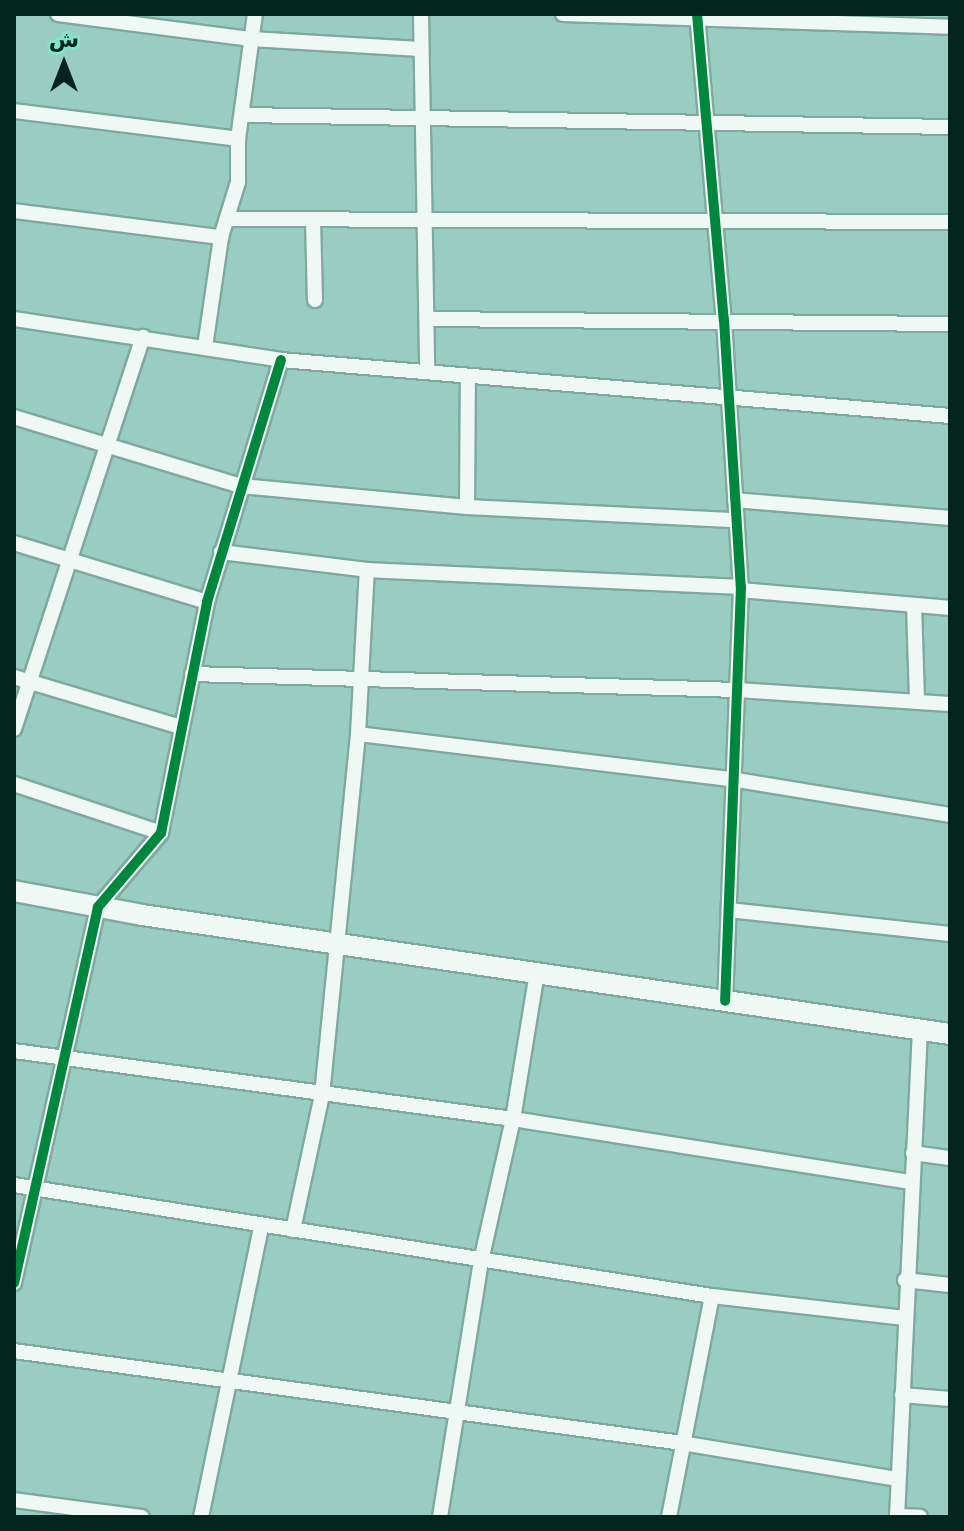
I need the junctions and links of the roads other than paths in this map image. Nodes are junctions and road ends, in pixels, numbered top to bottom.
1 (58, 14) edge
2 (255, 14) edge
3 (421, 14) edge
4 (563, 14) edge
5 (697, 14) edge
6 (950, 27) edge
7 (251, 39) junction
8 (420, 49) junction
9 (14, 111) edge
10 (242, 115) junction
11 (421, 118) junction
12 (705, 122) junction
13 (950, 127) edge
14 (238, 139) junction
15 (14, 211) edge
16 (229, 219) junction
17 (313, 220) junction
18 (714, 220) junction
19 (424, 221) junction
20 (950, 222) edge
21 (221, 237) junction
22 (315, 300) dead end
23 (14, 319) edge
24 (427, 319) junction
25 (724, 320) junction
26 (950, 324) edge
27 (143, 337) junction
28 (205, 347) junction
29 (281, 360) junction
30 (427, 371) junction
31 (468, 376) junction
32 (727, 394) junction
33 (950, 416) edge
34 (14, 417) edge
35 (107, 449) junction
36 (241, 486) junction
37 (735, 500) junction
38 (467, 507) junction
39 (950, 518) edge
40 (736, 520) junction
41 (14, 543) edge
42 (221, 552) junction
43 (70, 563) junction
44 (367, 570) junction
45 (741, 589) junction
46 (207, 602) junction
47 (914, 605) junction
48 (950, 608) edge
49 (192, 674) junction
50 (14, 677) edge
51 (361, 679) junction
52 (29, 683) junction
53 (737, 690) junction
54 (917, 700) junction
55 (950, 704) edge
56 (181, 727) junction
57 (14, 729) edge
58 (358, 734) junction
59 (737, 780) junction
60 (14, 784) edge
61 (950, 815) edge
62 (161, 833) junction
63 (14, 891) edge
64 (98, 907) junction
65 (729, 910) junction
66 (950, 934) edge
67 (333, 943) junction
68 (537, 973) junction
69 (725, 1001) junction
70 (920, 1029) junction
71 (950, 1034) edge
72 (14, 1051) edge
73 (64, 1061) junction
74 (322, 1095) junction
75 (513, 1119) junction
76 (913, 1153) junction
77 (950, 1158) edge
78 (911, 1182) junction
79 (14, 1185) edge
80 (34, 1190) junction
81 (261, 1226) junction
82 (293, 1230) junction
83 (481, 1261) junction
84 (905, 1280) junction
85 (14, 1283) edge
86 (950, 1285) edge
87 (712, 1296) junction
88 (905, 1318) junction
89 (14, 1351) edge
90 (227, 1380) junction
91 (902, 1395) junction
92 (950, 1399) edge
93 (458, 1415) junction
94 (682, 1443) junction
95 (897, 1479) junction
96 (14, 1500) edge
97 (142, 1517) edge
98 (201, 1517) edge
99 (440, 1517) edge
100 (669, 1517) edge
101 (897, 1517) edge
102 (920, 1517) edge

1 - 7 street
2 - 7 street
3 - 8 street
4 - 5 street
5 - 6 street
5 - 12 street
7 - 8 street
7 - 10 street
8 - 11 street
9 - 14 street
10 - 11 street
10 - 14 street
11 - 12 street
11 - 19 street
12 - 13 street
12 - 18 street
14 - 16 street
15 - 21 street
16 - 17 street
16 - 21 street
17 - 19 street
17 - 22 street
18 - 19 street
18 - 20 street
18 - 25 street
19 - 24 street
21 - 28 street
23 - 27 street
24 - 25 street
24 - 30 street
25 - 26 street
25 - 32 street
27 - 28 street
27 - 35 street
28 - 29 street
29 - 30 street
29 - 36 street
30 - 31 street
31 - 32 street
31 - 38 street
32 - 33 street
32 - 37 street
34 - 35 street
35 - 36 street
35 - 43 street
36 - 38 street
36 - 42 street
37 - 39 street
37 - 40 street
38 - 40 street
40 - 45 street
41 - 43 street
42 - 44 street
42 - 46 street
43 - 46 street
43 - 52 street
44 - 45 street
44 - 51 street
45 - 47 street
45 - 53 street
46 - 49 street
47 - 48 street
47 - 54 street
49 - 51 street
49 - 56 street
50 - 52 street
51 - 53 street
51 - 58 street
52 - 56 street
52 - 57 street
53 - 54 street
53 - 59 street
54 - 55 street
56 - 62 street
58 - 59 street
58 - 67 street
59 - 61 street
59 - 65 street
60 - 62 street
62 - 64 street
63 - 64 street
64 - 67 street
64 - 73 street
65 - 66 street
65 - 69 street
67 - 68 street
67 - 74 street
68 - 69 street
68 - 75 street
69 - 70 street
70 - 71 street
70 - 76 street
72 - 73 street
73 - 74 street
73 - 80 street
74 - 75 street
74 - 82 street
75 - 78 street
75 - 83 street
76 - 77 street
76 - 78 street
78 - 84 street
79 - 80 street
80 - 81 street
80 - 85 street
81 - 82 street
81 - 90 street
82 - 83 street
83 - 87 street
83 - 93 street
84 - 86 street
84 - 88 street
87 - 88 street
87 - 94 street
88 - 91 street
89 - 90 street
90 - 93 street
90 - 98 street
91 - 92 street
91 - 95 street
93 - 94 street
93 - 99 street
94 - 95 street
94 - 100 street
95 - 101 street
96 - 97 street
101 - 102 street

